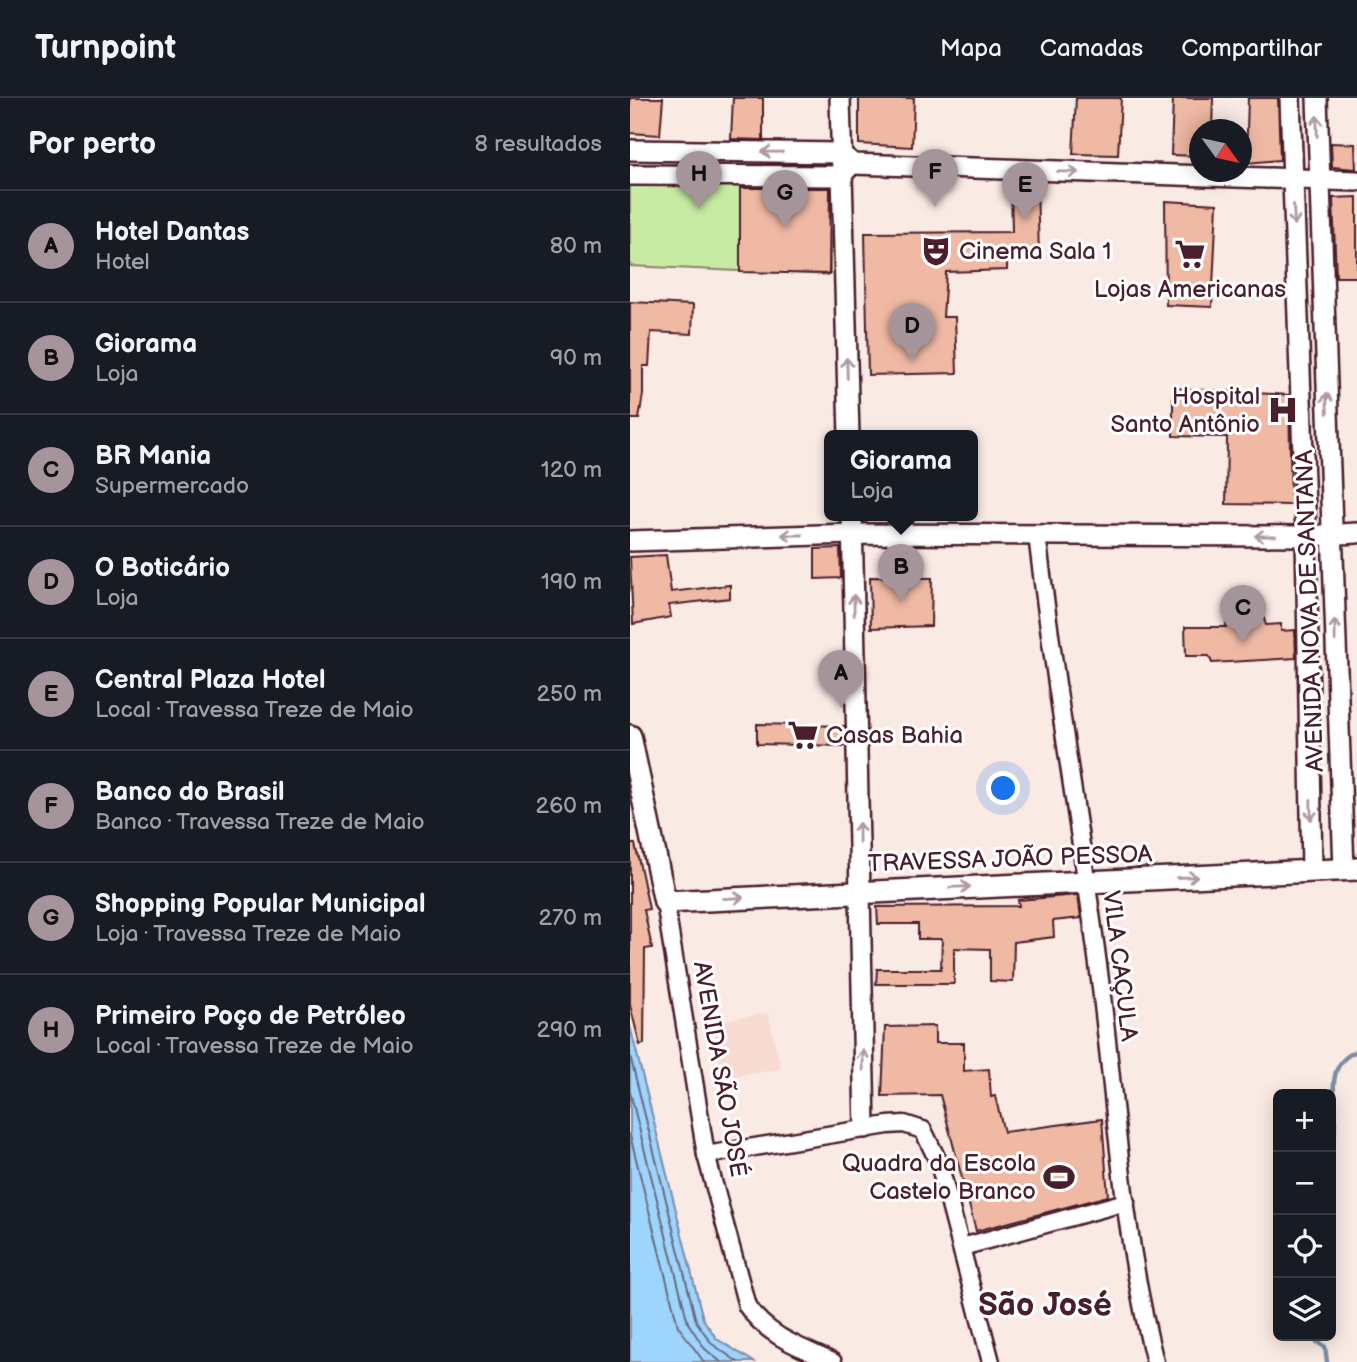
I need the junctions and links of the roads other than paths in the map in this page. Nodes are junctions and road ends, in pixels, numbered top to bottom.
1 (840, 98) edge
2 (1290, 98) edge
3 (1317, 98) edge
4 (630, 150) edge
5 (722, 152) junction
6 (845, 164) junction
7 (630, 174) edge
8 (723, 175) junction
9 (1292, 180) junction
10 (1319, 180) junction
11 (1357, 181) edge
12 (1322, 278) junction
13 (1297, 279) junction
14 (1325, 342) junction
15 (1299, 343) junction
16 (849, 430) edge
17 (852, 525) edge
18 (1357, 533) edge
19 (1037, 534) junction
20 (1333, 534) junction
21 (1306, 536) junction
22 (630, 541) edge
23 (1308, 668) junction
24 (1335, 668) junction
25 (630, 736) edge
26 (1350, 869) edge
27 (1312, 871) junction
28 (1087, 882) junction
29 (860, 891) junction
30 (664, 902) junction
31 (865, 1128) junction
32 (706, 1155) junction
33 (1126, 1202) junction
34 (962, 1247) junction
35 (833, 1362) edge
36 (991, 1362) edge
37 (1155, 1362) edge

1 - 6 street
2 - 9 street, AVENIDA NOVA DE SANTANA
10 -> 3 street, AVENIDA NOVA DE SANTANA
4 - 5 street
6 -> 5 street
5 - 8 street
6 - 8 street
6 -> 9 street
16 -> 6 street
7 - 8 street
9 - 10 street
9 -> 13 street, AVENIDA NOVA DE SANTANA
10 - 11 street
10 - 12 street, AVENIDA NOVA DE SANTANA
12 - 13 street
12 - 14 street, AVENIDA NOVA DE SANTANA
13 - 15 street, AVENIDA NOVA DE SANTANA
14 - 15 street
20 -> 14 street, AVENIDA NOVA DE SANTANA
15 - 21 street, AVENIDA NOVA DE SANTANA
17 - 19 street
17 -> 22 street
29 -> 17 street
18 - 20 street
21 -> 19 street
19 - 28 street, VILA CAÇULA
20 - 21 street
24 -> 20 street, AVENIDA NOVA DE SANTANA
21 - 23 street, AVENIDA NOVA DE SANTANA
23 - 24 street
23 -> 27 street, AVENIDA NOVA DE SANTANA
24 - 26 street, AVENIDA NOVA DE SANTANA
25 - 30 main road, AVENIDA SÃO JOSÉ
26 - 27 main road, TRAVESSA JOÃO PESSOA
28 -> 27 main road, TRAVESSA JOÃO PESSOA
29 -> 28 main road, TRAVESSA JOÃO PESSOA
28 - 33 street, VILA CAÇULA
30 -> 29 main road, TRAVESSA JOÃO PESSOA
31 -> 29 street
30 - 32 street, AVENIDA SÃO JOSÉ
31 - 32 street
31 - 34 street
32 - 35 street, AVENIDA SÃO JOSÉ
33 - 34 street
33 - 37 street, VILA CAÇULA
34 - 36 street

